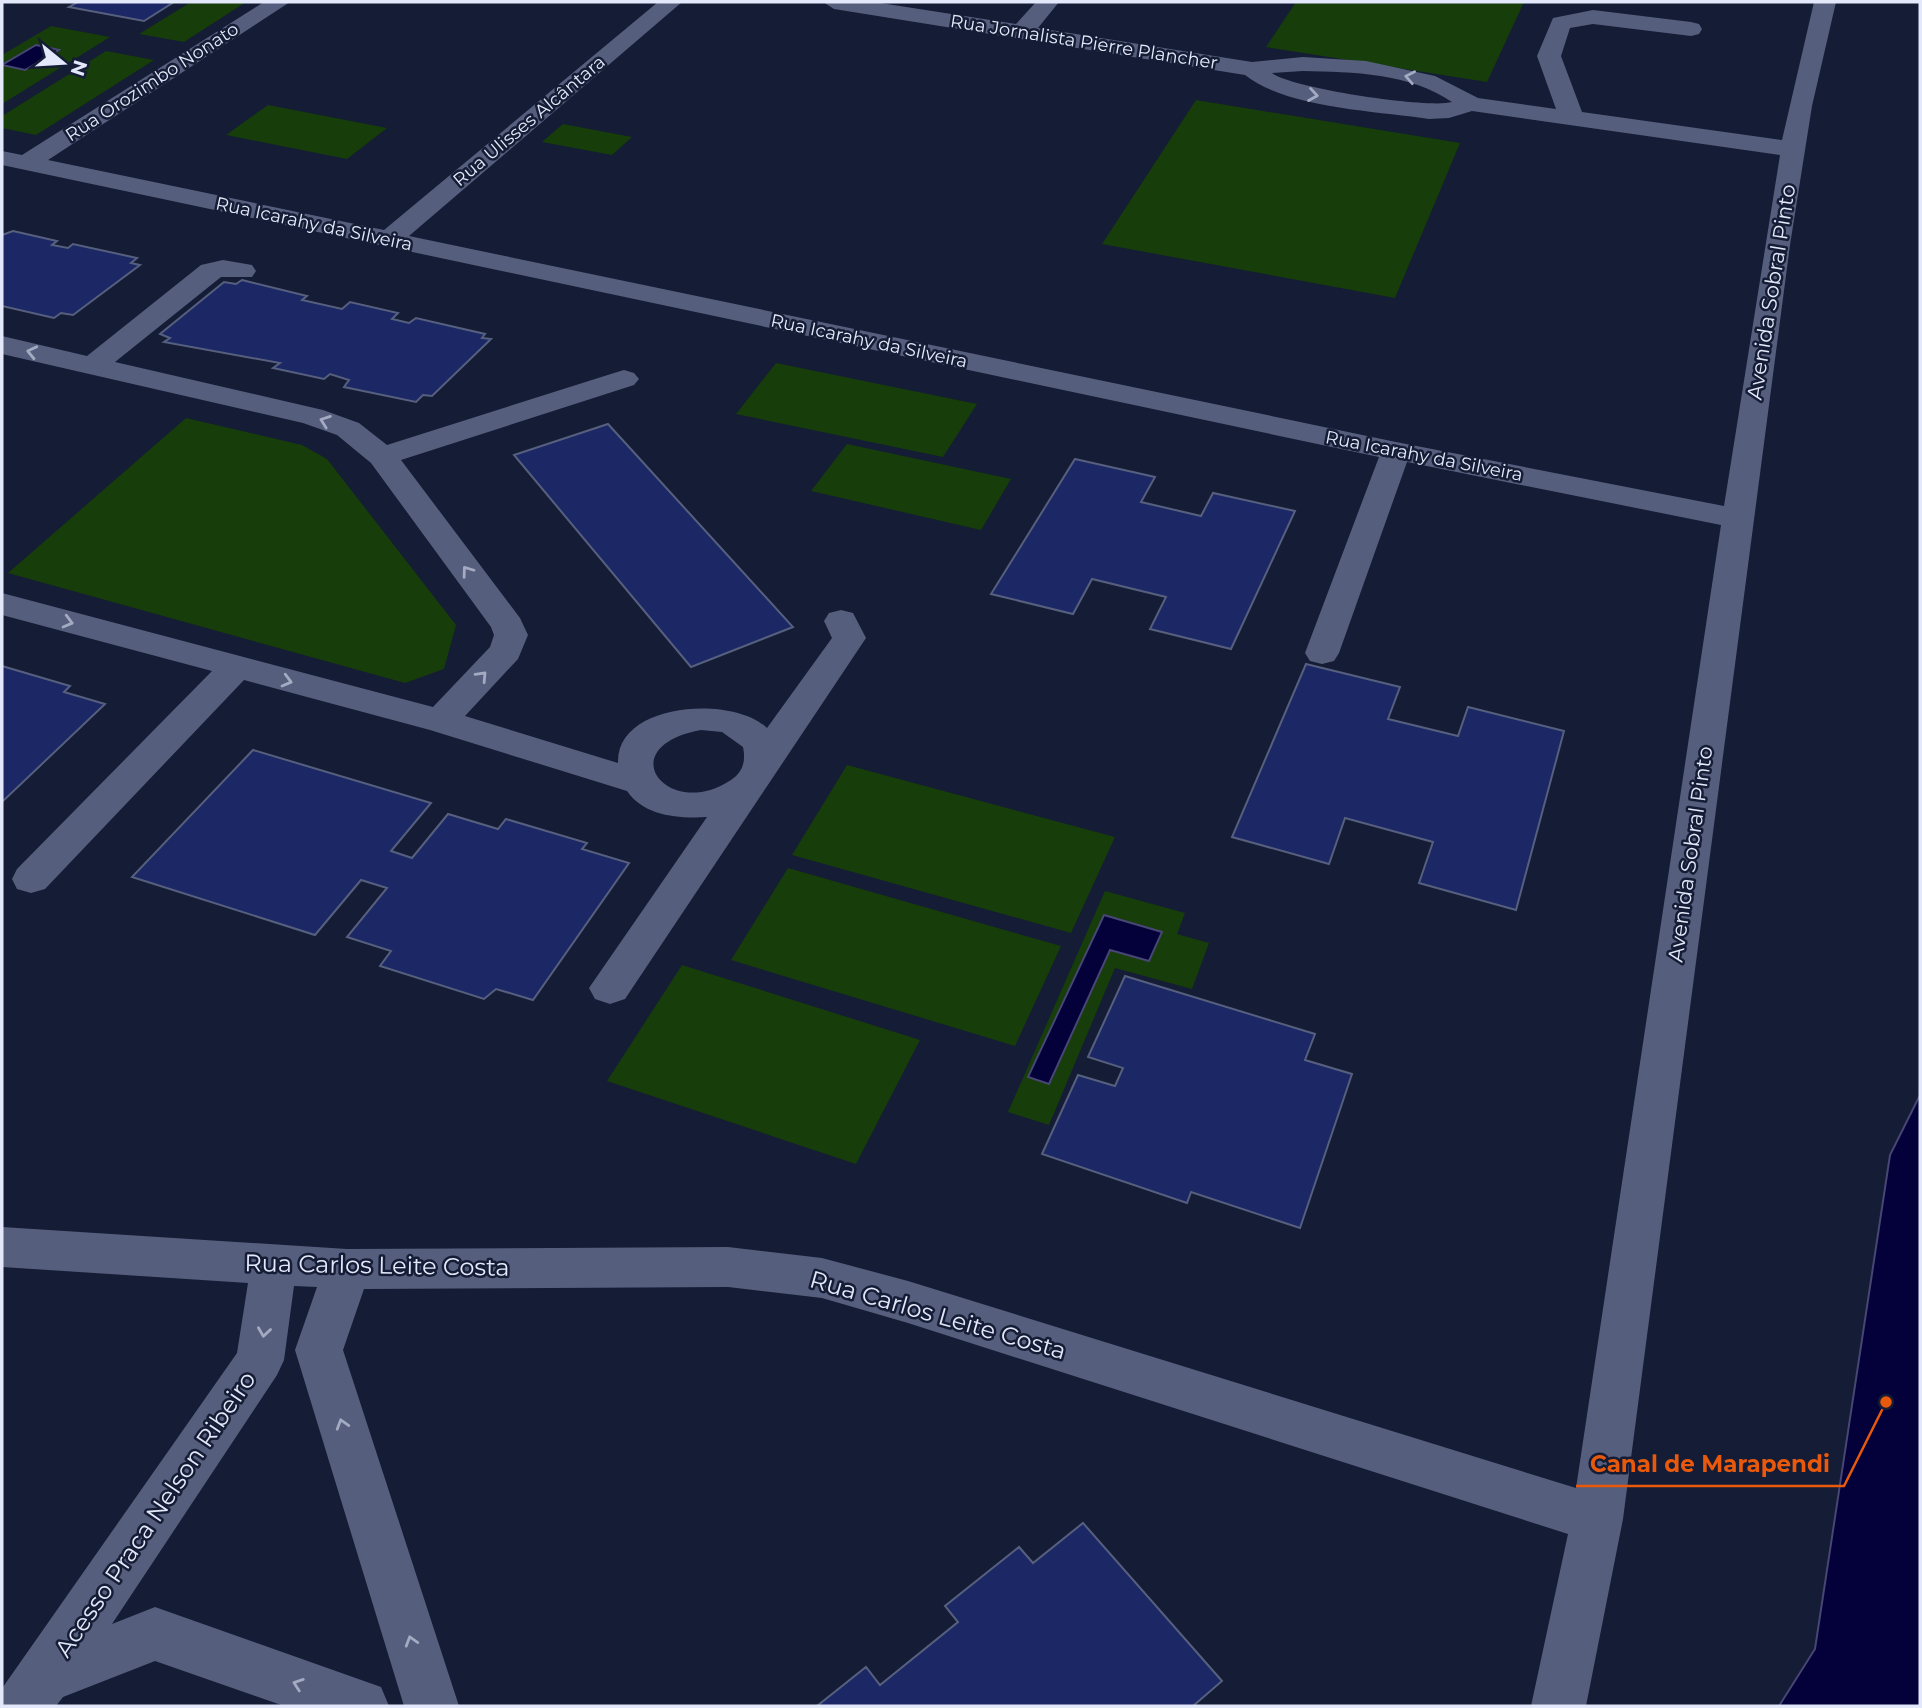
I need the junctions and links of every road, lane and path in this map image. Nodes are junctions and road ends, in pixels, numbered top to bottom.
1 (279, 2) edge
2 (671, 2) edge
3 (834, 2) edge
4 (1048, 2) edge
5 (1825, 2) edge
6 (1692, 29) dead end
7 (1022, 32) junction
8 (1252, 69) junction
9 (1471, 104) junction
10 (1572, 118) junction
11 (1793, 149) junction
12 (14, 161) edge
13 (388, 240) junction
14 (181, 262) dead end
15 (242, 271) dead end
16 (2, 345) edge
17 (83, 363) junction
18 (624, 379) dead end
19 (1396, 451) junction
20 (382, 456) junction
21 (1737, 518) junction
22 (2, 604) edge
23 (841, 621) dead end
24 (1322, 653) dead end
25 (236, 667) junction
26 (440, 722) junction
27 (755, 775) junction
28 (639, 782) junction
29 (31, 878) dead end
30 (610, 988) dead end
31 (2, 1247) edge
32 (274, 1265) junction
33 (347, 1269) junction
34 (1597, 1519) junction
35 (33, 1692) edge
36 (362, 1706) edge
37 (431, 1706) edge
38 (1559, 1706) edge

1 - 12 street, Rua Orozimbo Nonato
2 - 13 street, Rua Ulisses Alcântara
3 - 7 street, Rua Jornalista Pierre Plancher
4 - 7 street
5 - 11 street, Avenida Sobral Pinto
6 - 10 street
7 - 8 street, Rua Jornalista Pierre Plancher
9 -> 8 street, Rua Jornalista Pierre Plancher
8 -> 9 street, Rua Jornalista Pierre Plancher
9 - 10 street, Rua Jornalista Pierre Plancher
10 - 11 street, Rua Jornalista Pierre Plancher
11 - 21 street, Avenida Sobral Pinto
12 - 13 street, Rua Icarahy da Silveira
13 - 19 street, Rua Icarahy da Silveira
14 - 17 street
15 - 17 street
17 -> 16 street
20 -> 17 street
18 - 20 street
19 - 21 street, Rua Icarahy da Silveira
19 - 24 street
26 -> 20 street
21 - 34 street, Avenida Sobral Pinto
22 -> 25 street
23 - 27 street
25 -> 26 street
25 - 29 street
26 - 28 street
27 - 28 street
27 - 28 street
27 - 30 street
31 - 32 street, Rua Carlos Leite Costa
32 - 33 street, Rua Carlos Leite Costa
32 -> 35 street, Acesso Praca Nelson Ribeiro
33 - 34 street, Rua Carlos Leite Costa
37 -> 33 street
34 - 38 street, Avenida Sobral Pinto
36 -> 35 street

